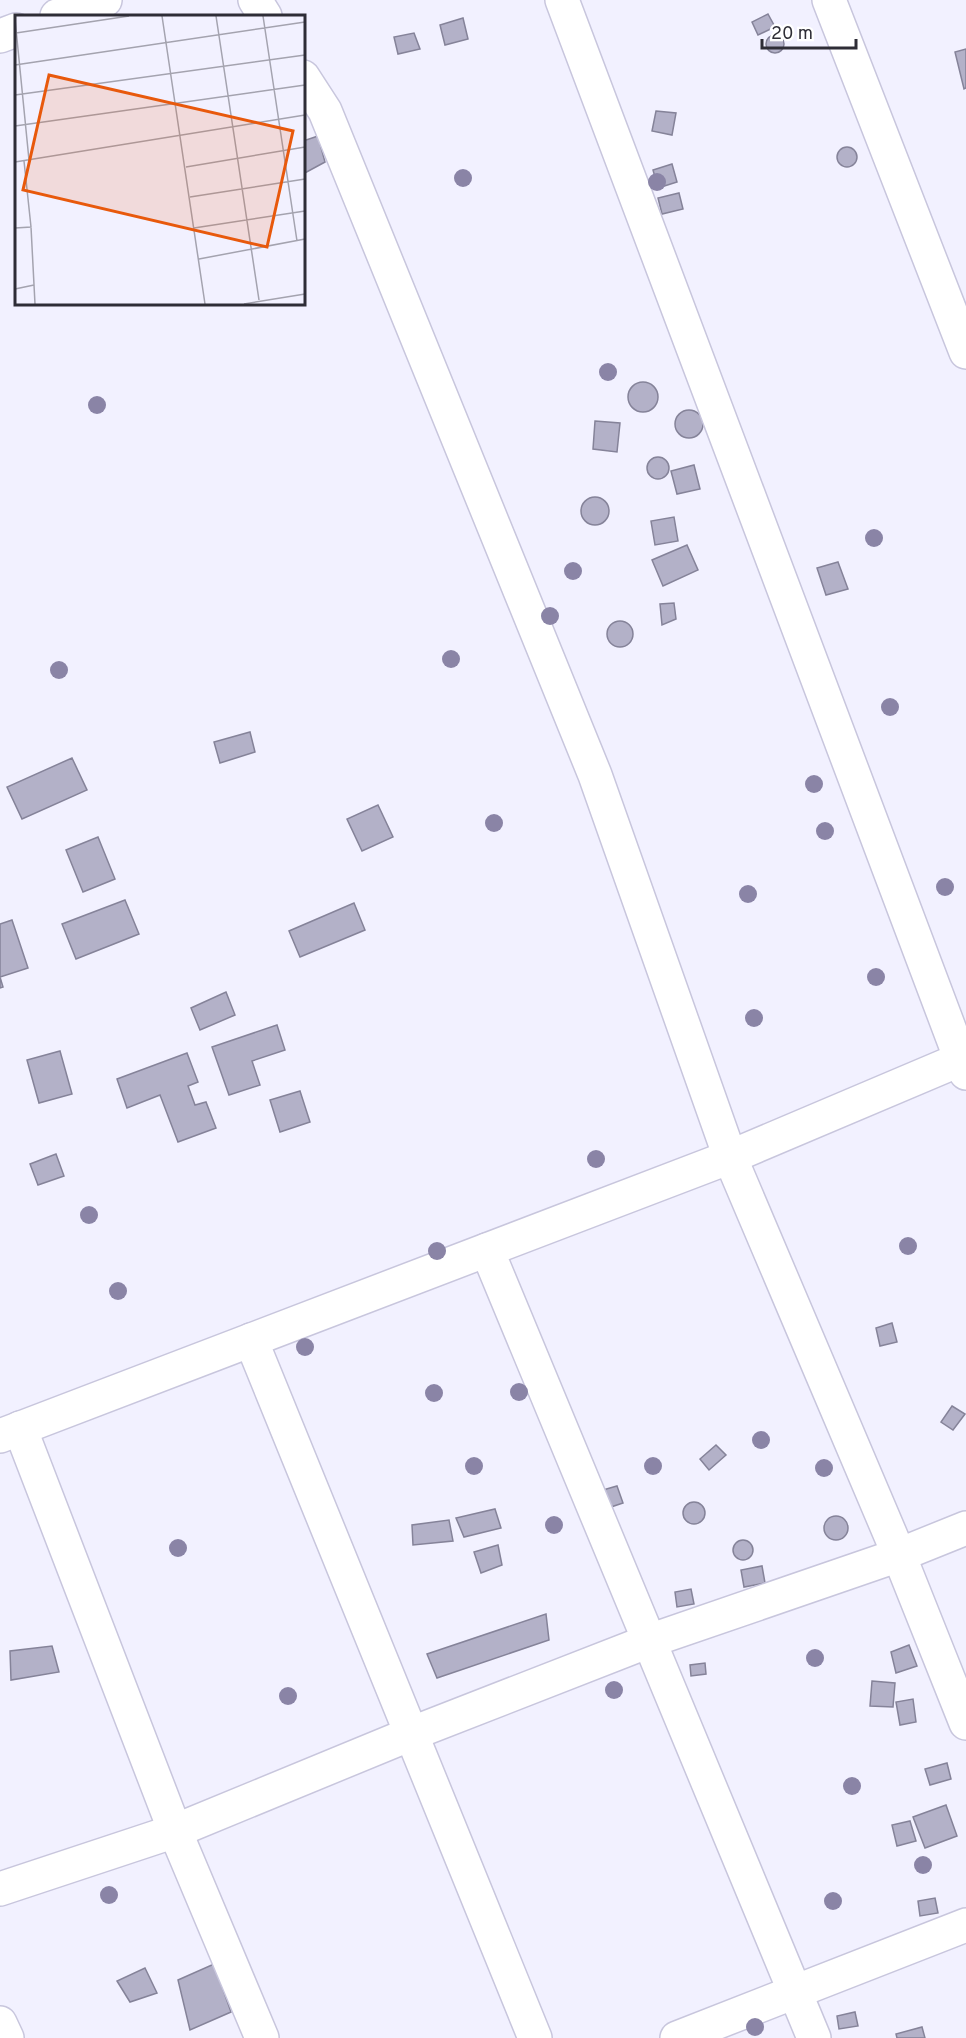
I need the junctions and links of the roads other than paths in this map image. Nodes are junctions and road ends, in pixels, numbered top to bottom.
1 (105, 0) edge
2 (255, 0) edge
3 (562, 0) edge
4 (829, 0) edge
5 (60, 15) edge
6 (264, 15) edge
7 (15, 30) edge
8 (0, 36) edge
9 (304, 78) edge
10 (966, 352) edge
11 (964, 1063) edge
12 (730, 1157) junction
13 (487, 1250) junction
14 (251, 1340) junction
15 (10, 1432) edge
16 (966, 1528) edge
17 (899, 1555) junction
18 (649, 1641) junction
19 (966, 1723) edge
20 (413, 1733) junction
21 (175, 1831) junction
22 (0, 1889) edge
23 (966, 1925) edge
24 (795, 1992) junction
25 (0, 2023) edge
26 (7, 2038) edge
27 (262, 2038) edge
28 (535, 2038) edge
29 (677, 2038) edge
30 (814, 2038) edge

1 - 5 street
2 - 6 street
3 - 11 street
4 - 10 street
7 - 8 street
9 - 12 street
11 - 12 street
12 - 13 street
12 - 17 street
13 - 14 street
13 - 18 street
14 - 15 street
14 - 20 street
15 - 21 street
16 - 17 street
17 - 18 street
17 - 19 street
18 - 20 street
18 - 24 street
20 - 21 street
20 - 28 street
21 - 22 street
21 - 27 street
23 - 24 street
24 - 29 street
24 - 30 street
25 - 26 street

